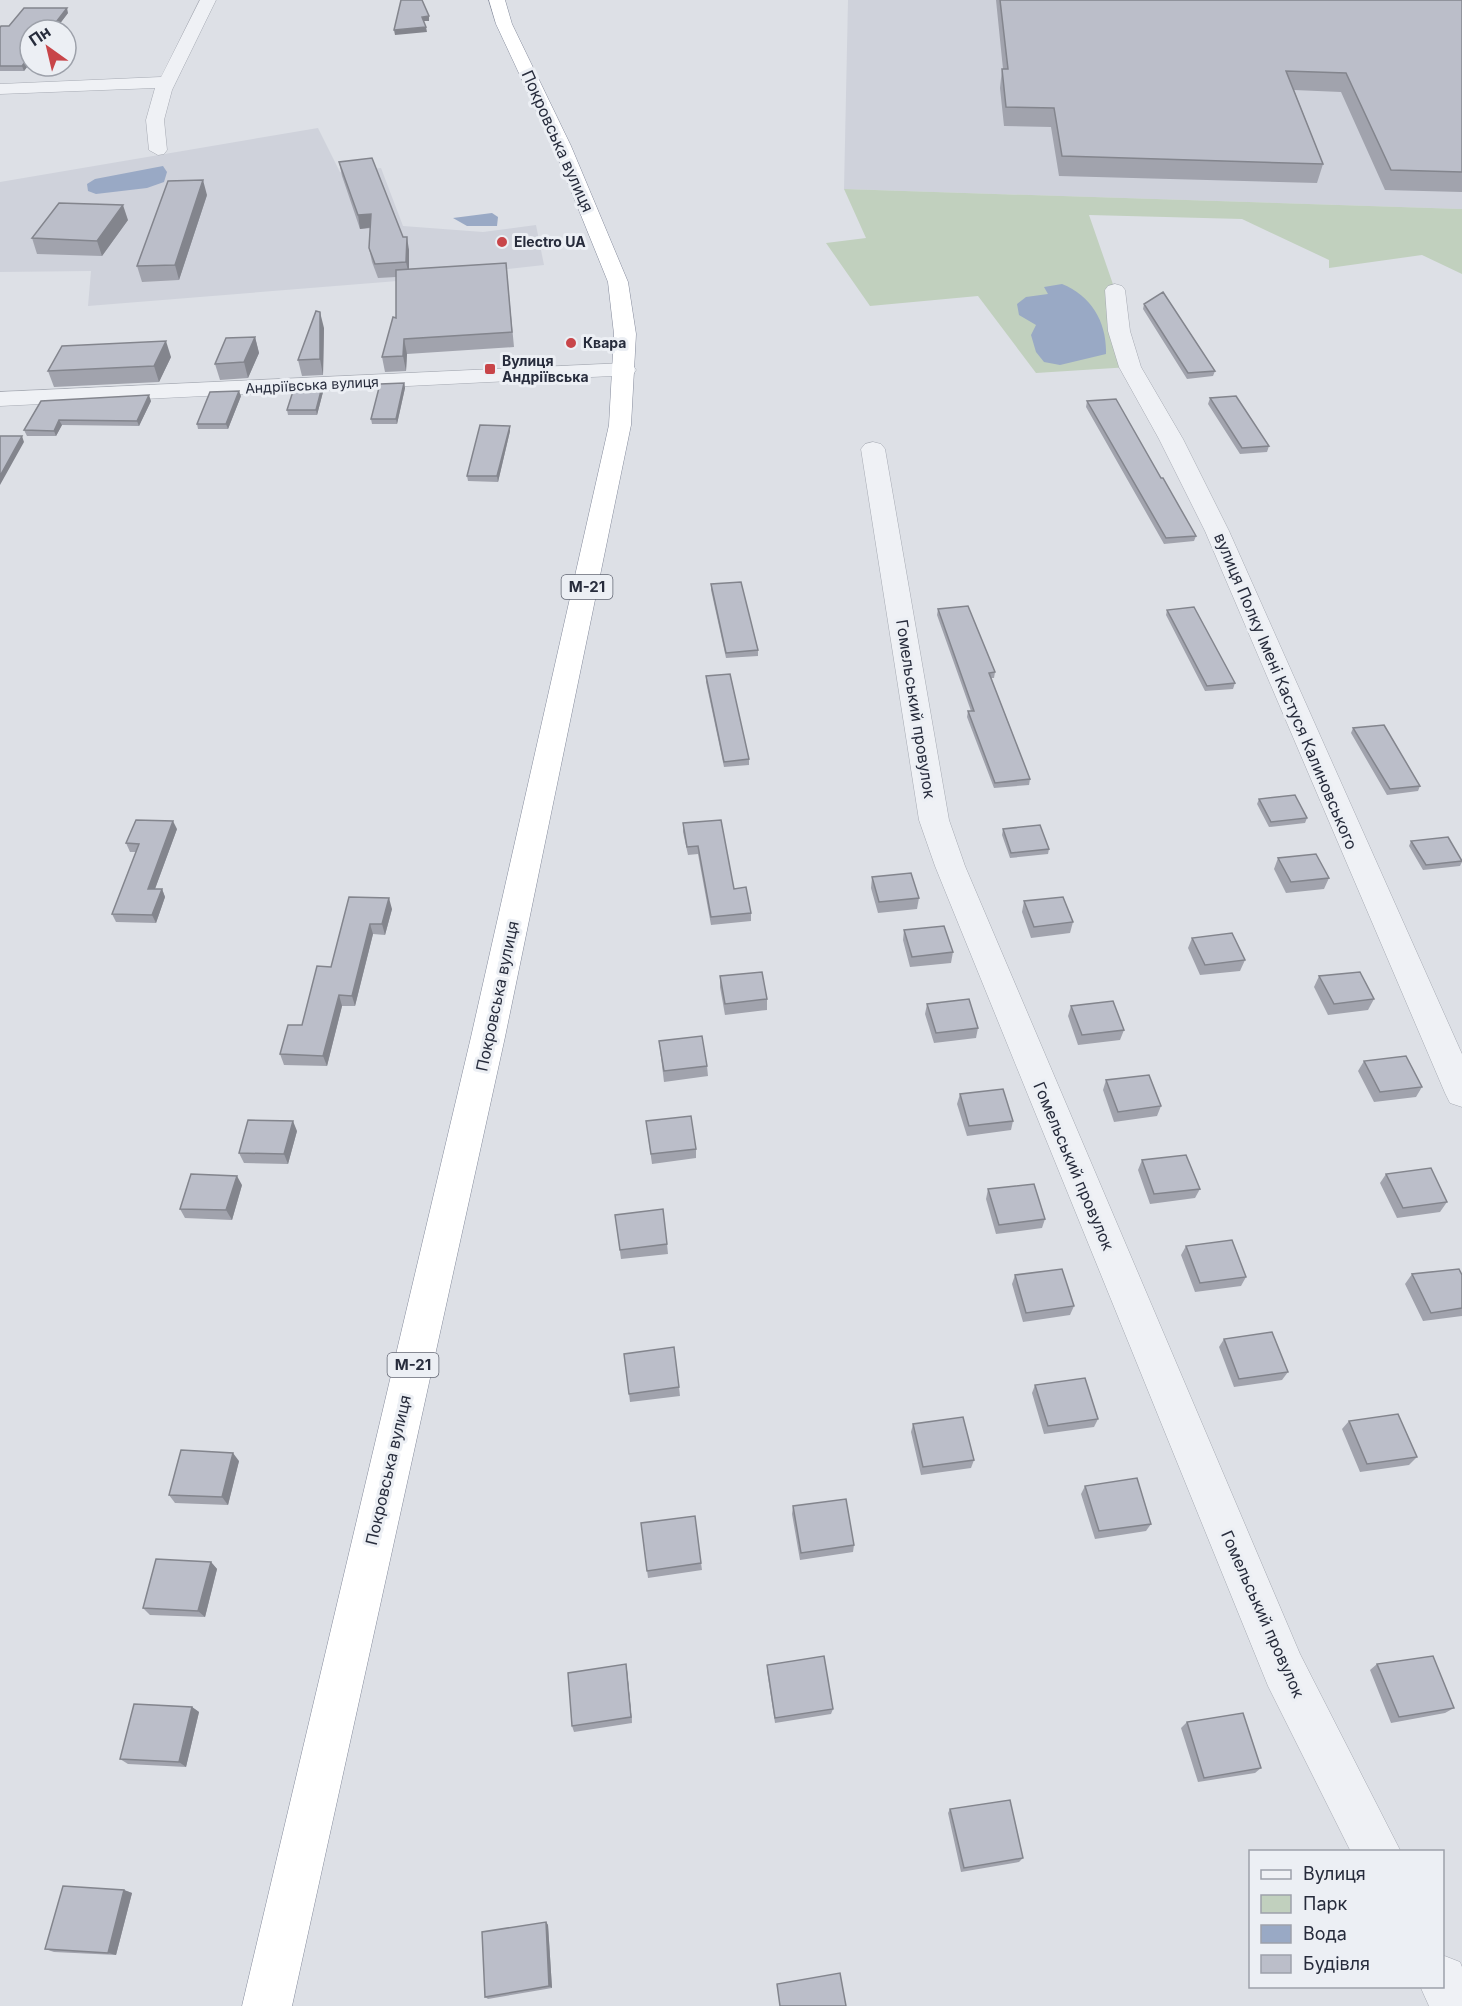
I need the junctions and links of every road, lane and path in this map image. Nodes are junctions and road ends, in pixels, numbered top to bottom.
1 (208, 0) edge
2 (497, 0) edge
3 (168, 82) junction
4 (0, 89) edge
5 (158, 150) dead end
6 (1115, 290) dead end
7 (625, 370) junction
8 (0, 399) edge
9 (873, 449) dead end
10 (1462, 1093) edge
11 (1376, 1850) edge
12 (1444, 1982) edge
13 (267, 2006) edge
14 (1456, 2006) edge

1 - 3 street
2 - 7 highway, Покровська вулиця / М-21
3 - 4 street
3 - 5 street
6 - 10 street, вулиця Полку Імені Кастуся Калиновського
7 - 8 street, Андріївська вулиця
7 - 13 highway, Покровська вулиця / М-21
9 - 11 street, Гомельський провулок
12 - 14 street

